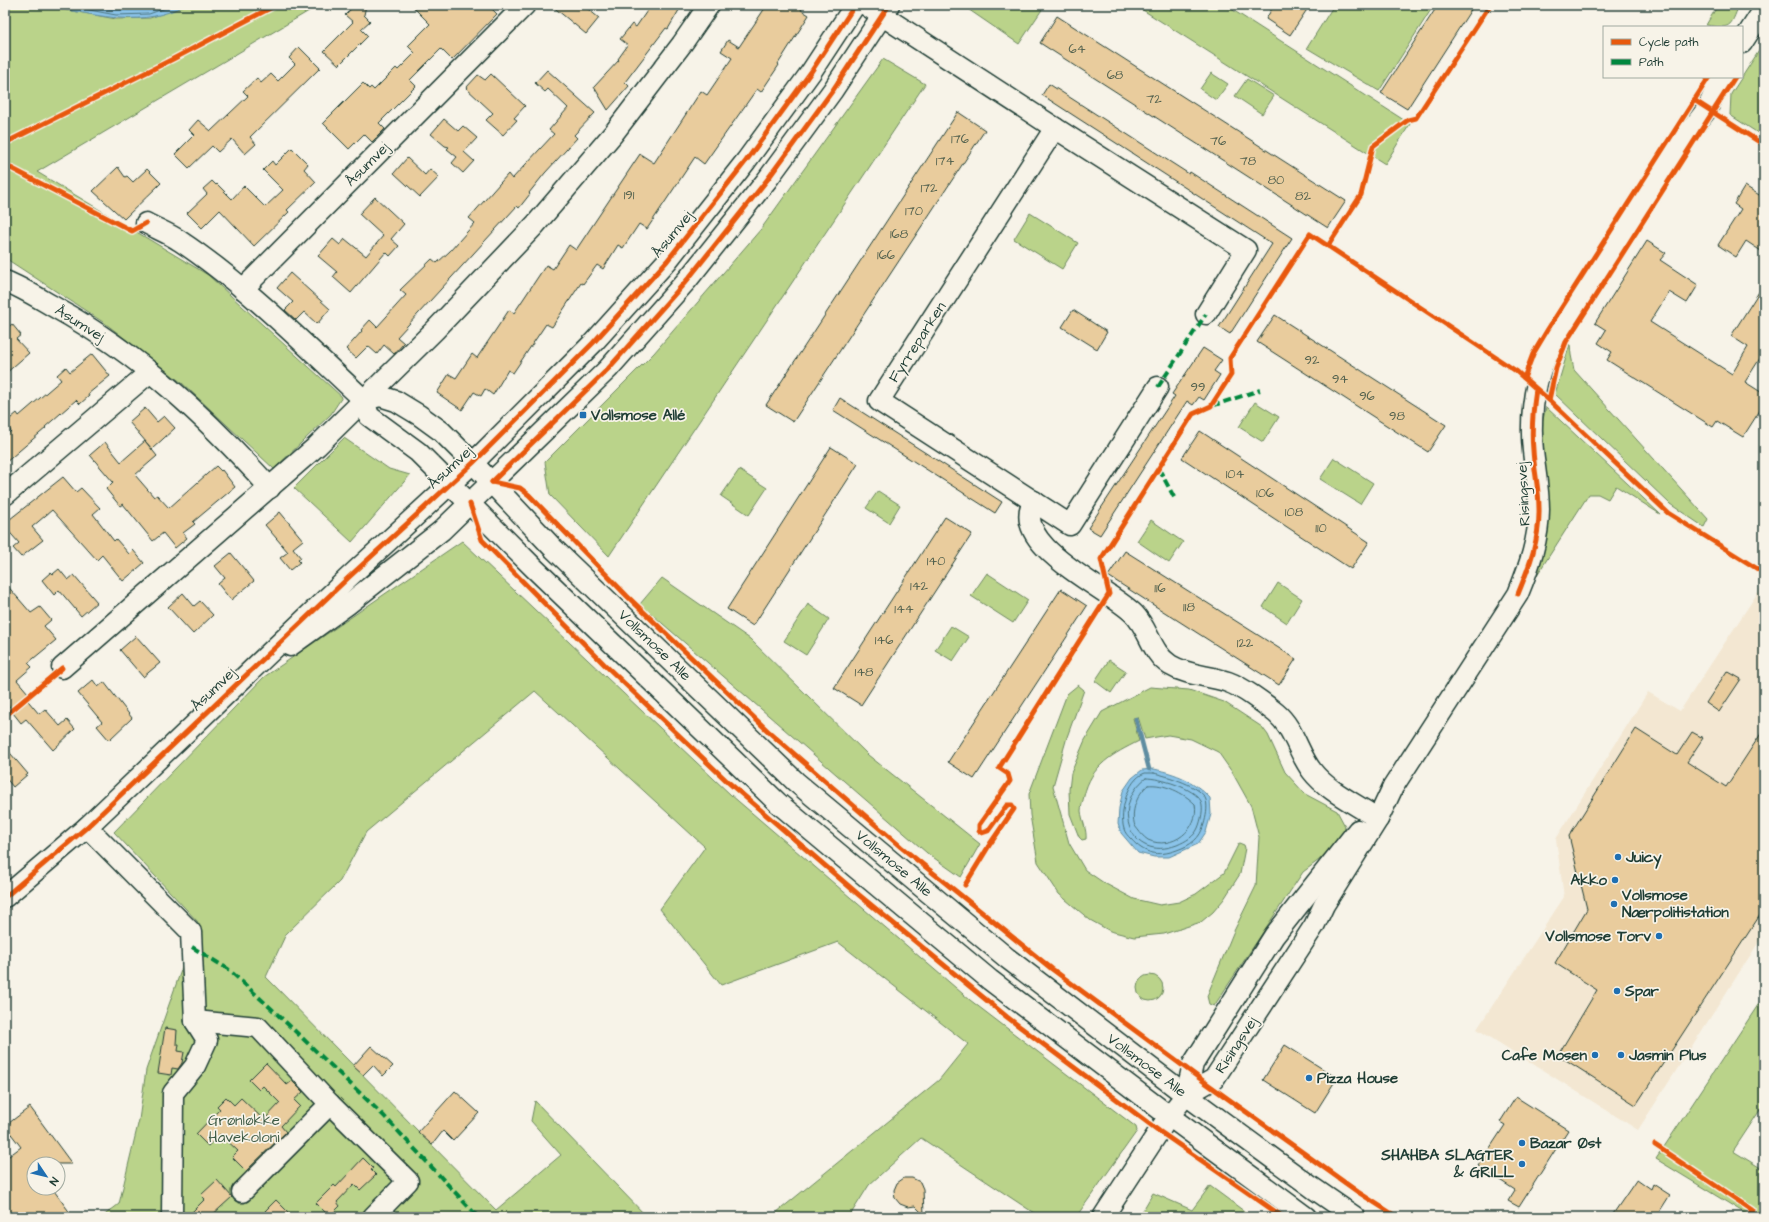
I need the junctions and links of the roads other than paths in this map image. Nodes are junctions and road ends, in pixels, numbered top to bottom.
1 (526, 5) edge
2 (709, 5) edge
3 (855, 5) edge
4 (879, 8) edge
5 (1764, 9) edge
6 (1743, 41) edge
7 (1722, 78) edge
8 (1055, 128) junction
9 (146, 222) dead end
10 (5, 281) edge
11 (243, 289) junction
12 (1206, 314) dead end
13 (150, 372) junction
14 (1158, 387) dead end
15 (364, 400) junction
16 (473, 463) junction
17 (492, 482) junction
18 (450, 484) junction
19 (270, 488) junction
20 (5, 495) edge
21 (1034, 501) junction
22 (470, 504) junction
23 (62, 668) dead end
24 (226, 694) junction
25 (1374, 816) junction
26 (87, 827) junction
27 (5, 897) edge
28 (195, 1021) junction
29 (1186, 1094) junction
30 (330, 1104) junction
31 (1169, 1116) junction
32 (242, 1192) dead end
33 (172, 1217) edge
34 (373, 1217) edge
35 (1103, 1217) edge
36 (1306, 1217) edge
37 (1355, 1217) edge

1 - 11 street, Åsumvej
2 - 15 street
3 - 16 street, Åsumvej
4 - 8 street
4 - 17 street, Åsumvej
5 - 6 street
7 - 25 street, Risingsvej
8 - 12 street
8 - 21 street, Fyrreparken
9 - 11 street, Åsumvej
10 - 13 street, Åsumvej
11 - 15 street, Åsumvej
13 - 19 street, Åsumvej
13 - 20 street
14 - 21 street, Fyrreparken
15 - 16 street, Åsumvej
15 - 18 street, Åsumvej
15 - 19 street
16 - 17 street, Vollsmose Alle
16 - 18 street, Åsumvej
17 - 22 street, Åsumvej
17 - 29 street, Vollsmose Alle
18 - 22 street, Vollsmose Alle
18 - 24 street, Åsumvej
19 - 23 street
21 - 25 street
22 - 24 street, Åsumvej
22 - 31 street, Vollsmose Alle
24 - 26 street, Åsumvej
25 - 29 street, Risingsvej
25 - 29 street, Risingsvej
26 - 27 street, Åsumvej
26 - 28 street
28 - 30 street
28 - 33 street
29 - 31 street
29 - 37 street, Vollsmose Alle
30 - 32 street
30 - 34 street
31 - 35 street
31 - 36 street, Vollsmose Alle

